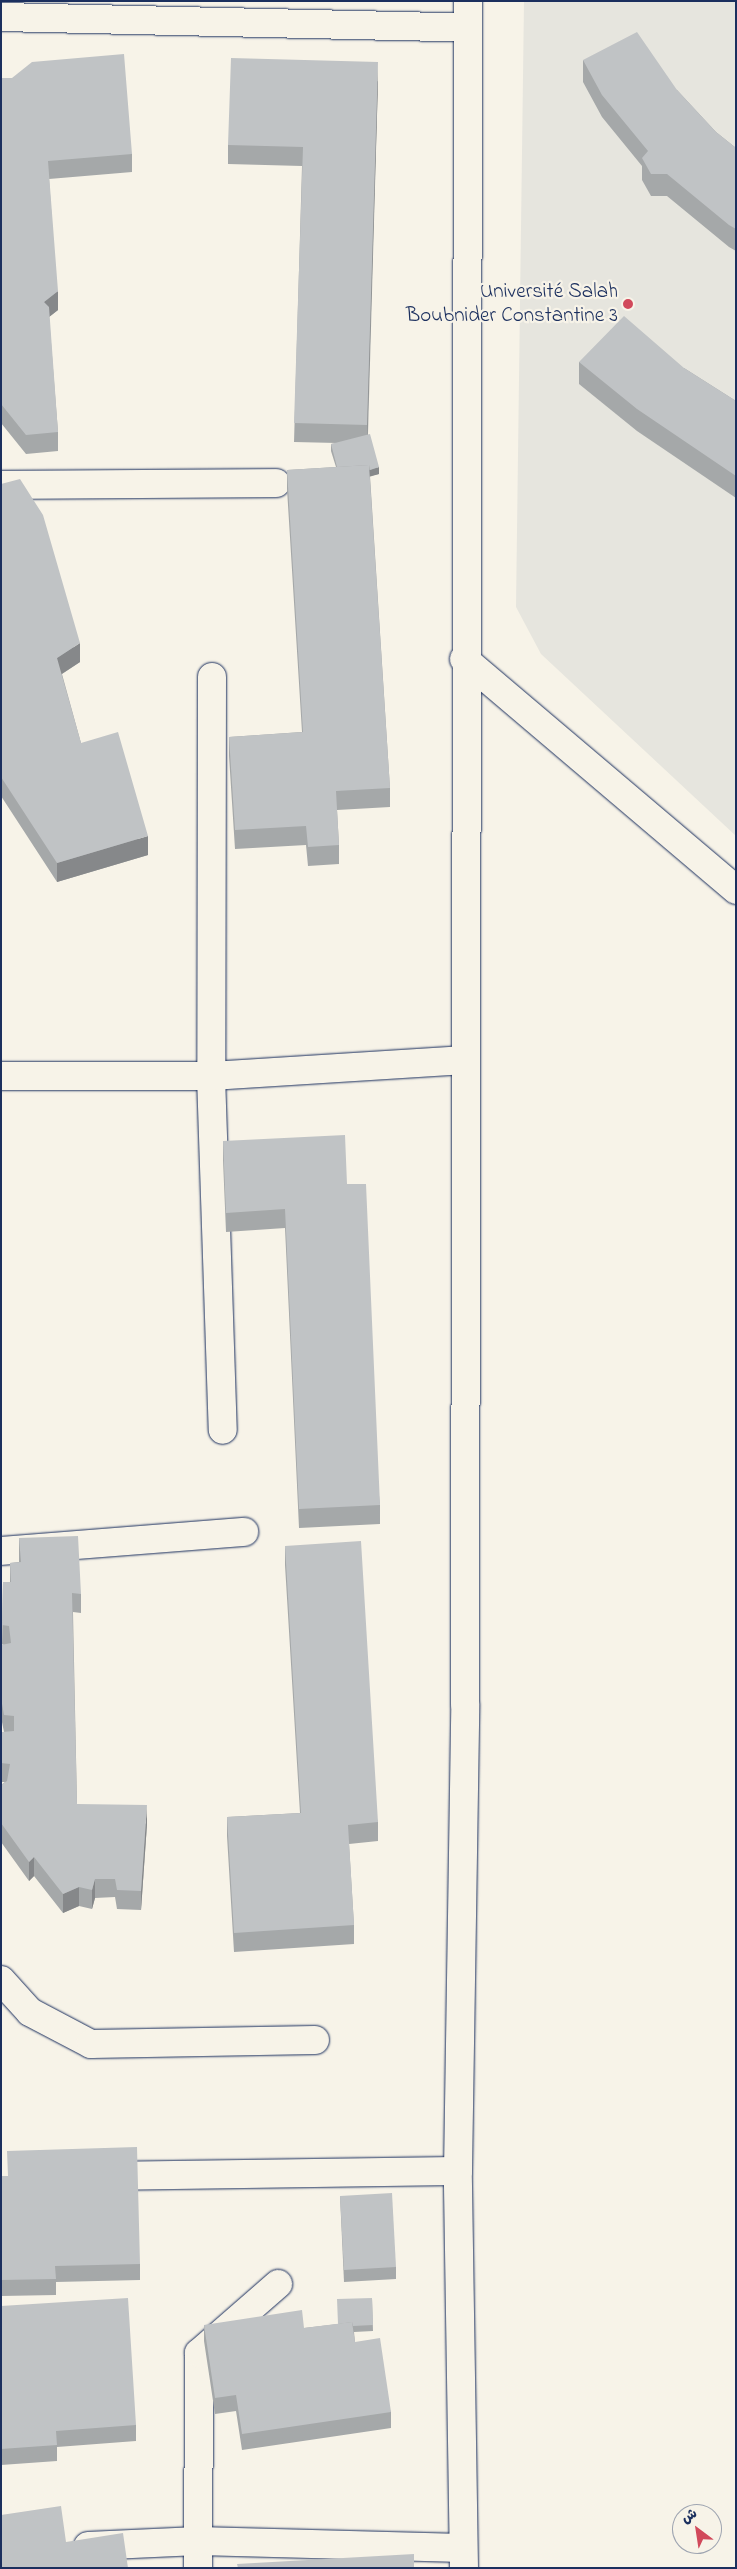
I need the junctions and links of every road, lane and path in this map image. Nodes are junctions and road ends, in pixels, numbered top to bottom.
1 (468, 1) edge
2 (1, 17) edge
3 (468, 28) junction
4 (276, 483) dead end
5 (1, 485) edge
6 (464, 659) junction
7 (212, 677) dead end
8 (736, 890) edge
9 (465, 1060) junction
10 (1, 1076) edge
11 (211, 1076) junction
12 (223, 1430) dead end
13 (244, 1532) dead end
14 (1, 1551) edge
15 (1, 1980) edge
16 (315, 2040) dead end
17 (458, 2171) junction
18 (71, 2176) edge
19 (278, 2284) dead end
20 (60, 2547) edge
21 (198, 2554) edge
22 (463, 2558) edge

1 - 3 main road
2 - 3 main road
3 - 6 main road
4 - 5 main road
6 - 8 main road
6 - 9 main road
7 - 11 main road
9 - 11 main road
9 - 17 main road
10 - 11 main road
11 - 12 main road
13 - 14 main road
15 - 16 main road
17 - 18 main road
17 - 22 main road
19 - 21 main road
20 - 21 main road
21 - 22 main road

